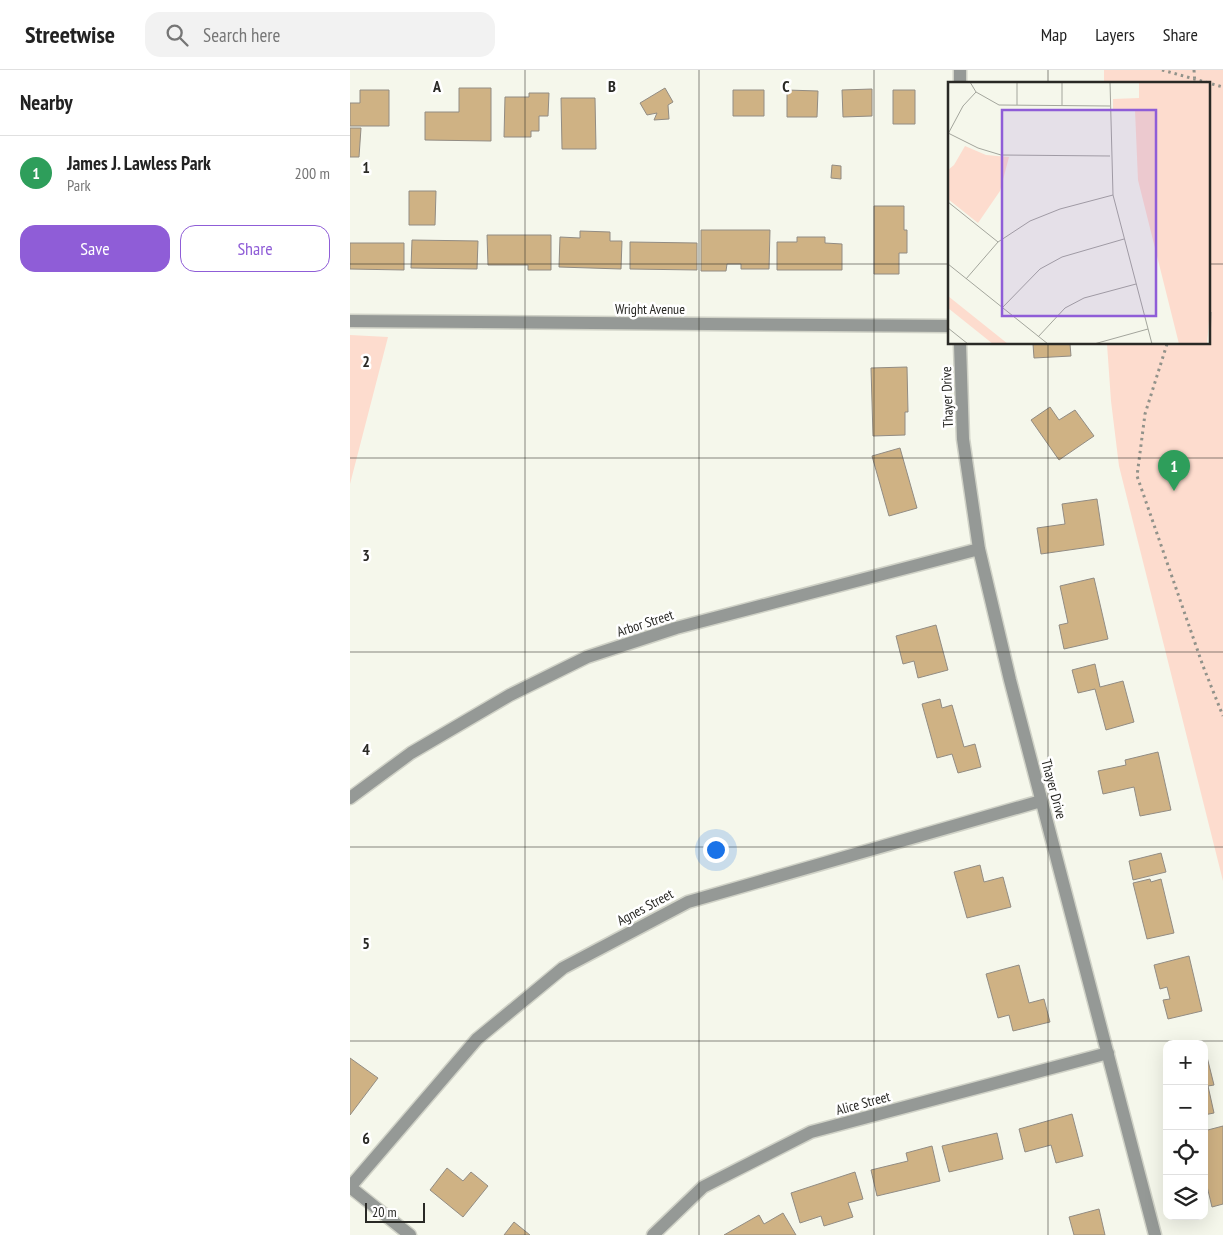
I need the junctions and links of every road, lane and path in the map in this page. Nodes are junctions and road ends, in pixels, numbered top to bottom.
1 (1162, 70) edge
2 (1194, 70) edge
3 (1195, 79) junction
4 (1206, 82) edge
5 (1210, 83) edge
6 (1223, 87) edge
7 (350, 321) edge
8 (948, 326) edge
9 (960, 345) edge
10 (1167, 345) edge
11 (979, 549) junction
12 (1223, 716) edge
13 (350, 798) edge
14 (1041, 800) junction
15 (1108, 1052) junction
16 (350, 1187) edge
17 (410, 1235) edge
18 (653, 1235) edge
19 (1156, 1235) edge

1 - 3 path
2 - 3 path
3 - 4 path
5 - 6 path
7 - 8 street, Wright Avenue
9 - 11 street, Thayer Drive
10 - 12 path
11 - 13 street, Arbor Street
11 - 14 street, Thayer Drive
14 - 15 street, Thayer Drive
14 - 16 street, Agnes Street
15 - 18 street, Alice Street
15 - 19 street, Thayer Drive
16 - 17 street

